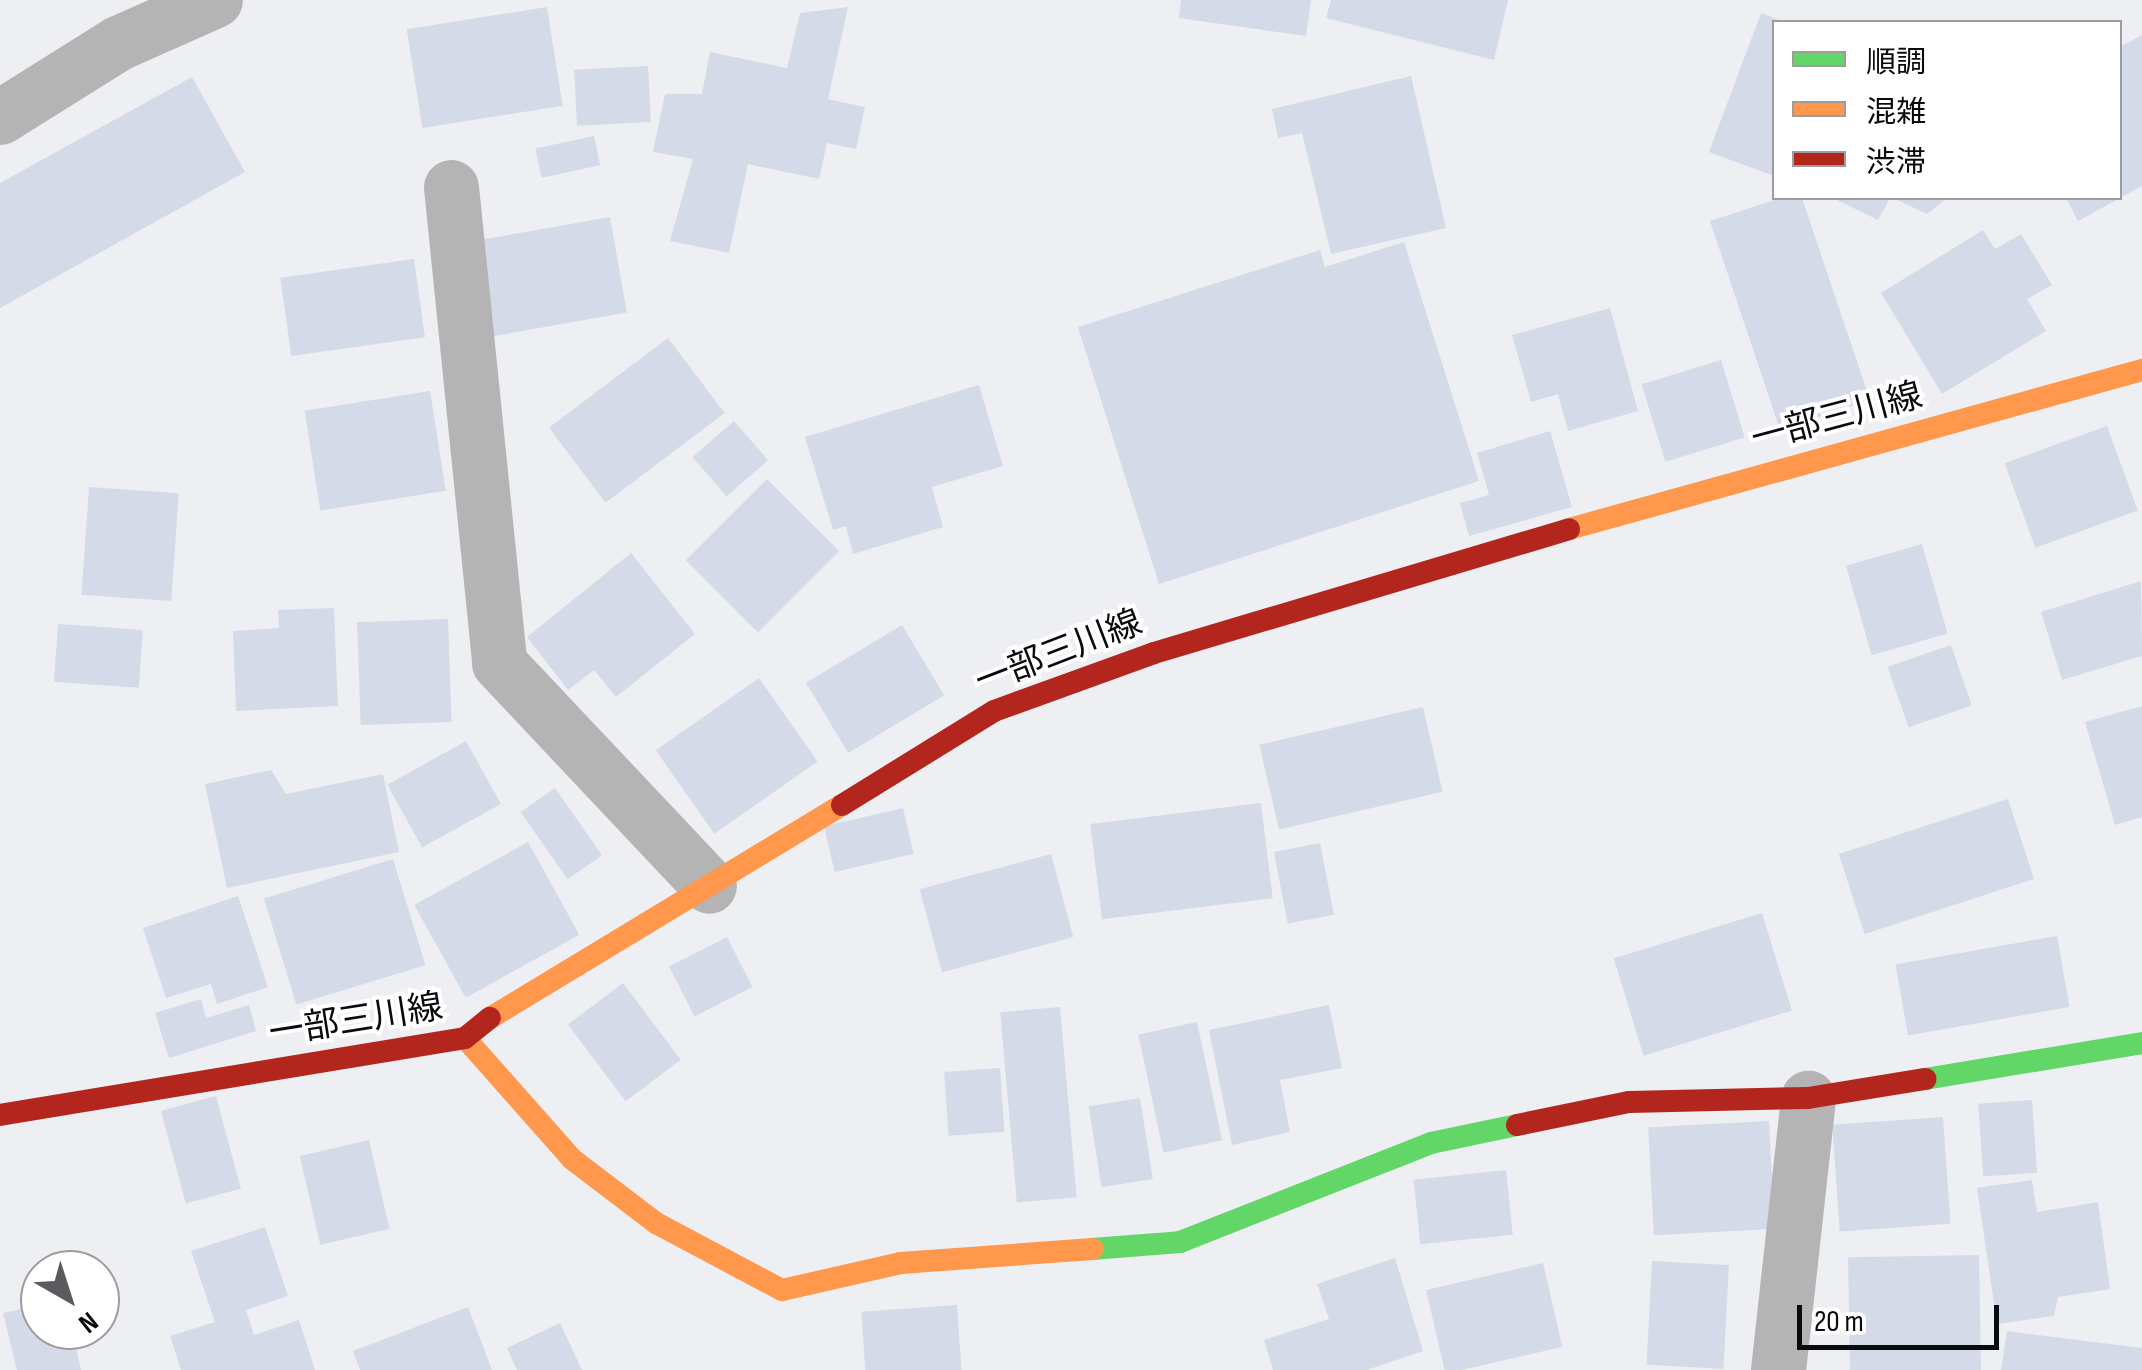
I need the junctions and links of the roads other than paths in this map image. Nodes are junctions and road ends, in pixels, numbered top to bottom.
1 (214, 0) edge
2 (0, 116) edge
3 (451, 186) dead end
4 (2142, 370) edge
5 (709, 886) junction
6 (465, 1038) junction
7 (2142, 1043) edge
8 (1808, 1098) junction
9 (0, 1115) edge
10 (1778, 1370) edge

1 - 2 street
3 - 5 street
4 - 5 main road, 一部三川線
5 - 6 main road, 一部三川線
6 - 8 main road
6 - 9 main road, 一部三川線
7 - 8 main road
8 - 10 street

